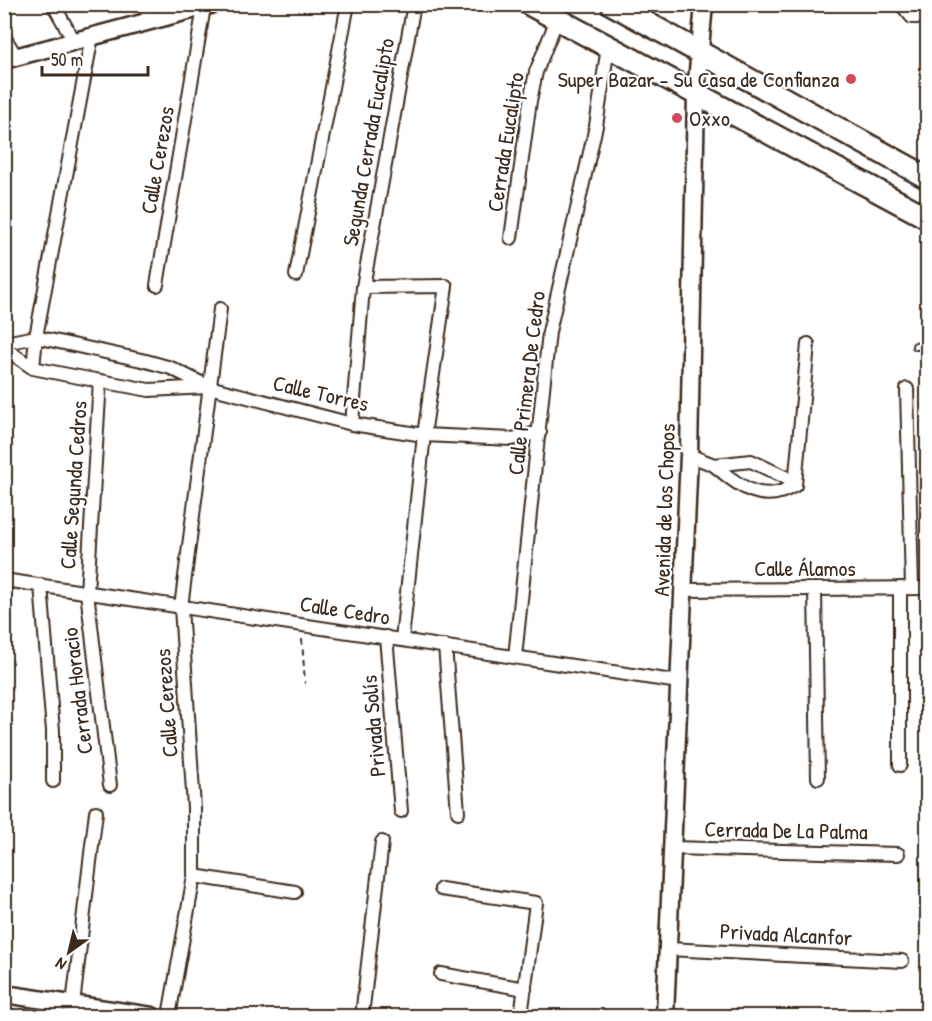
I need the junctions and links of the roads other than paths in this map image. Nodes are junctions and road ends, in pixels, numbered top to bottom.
1 (53, 4) edge
2 (143, 4) edge
3 (348, 4) edge
4 (414, 4) edge
5 (529, 4) edge
6 (612, 4) edge
7 (704, 4) edge
8 (901, 4) edge
9 (209, 6) edge
10 (927, 17) edge
11 (557, 19) junction
12 (152, 21) junction
13 (92, 36) junction
14 (4, 37) edge
15 (74, 41) junction
16 (608, 47) junction
17 (700, 55) junction
18 (10, 58) edge
19 (696, 93) junction
20 (898, 162) junction
21 (927, 163) edge
22 (927, 178) edge
23 (927, 218) edge
24 (512, 238) dead end
25 (296, 275) dead end
26 (157, 285) dead end
27 (363, 287) junction
28 (220, 309) dead end
29 (36, 337) junction
30 (4, 343) edge
31 (808, 344) dead end
32 (927, 344) edge
33 (916, 346) dead end
34 (4, 348) edge
35 (33, 368) junction
36 (100, 381) junction
37 (209, 387) junction
38 (907, 388) dead end
39 (352, 423) junction
40 (540, 432) junction
41 (424, 435) junction
42 (689, 455) junction
43 (714, 465) junction
44 (795, 485) junction
45 (4, 580) edge
46 (41, 585) junction
47 (906, 588) junction
48 (927, 588) edge
49 (815, 589) junction
50 (683, 590) junction
51 (87, 592) junction
52 (181, 607) junction
53 (386, 637) junction
54 (402, 639) junction
55 (445, 646) junction
56 (516, 657) junction
57 (679, 682) junction
58 (900, 765) dead end
59 (818, 778) dead end
60 (53, 781) dead end
61 (110, 785) dead end
62 (401, 811) dead end
63 (96, 812) dead end
64 (458, 812) dead end
65 (381, 842) dead end
66 (672, 848) junction
67 (898, 854) dead end
68 (194, 876) junction
69 (441, 889) dead end
70 (294, 892) dead end
71 (668, 950) junction
72 (902, 961) dead end
73 (441, 974) dead end
74 (525, 989) junction
75 (4, 994) edge
76 (62, 1008) edge
77 (146, 1016) edge
78 (170, 1017) edge
79 (362, 1017) edge
80 (521, 1017) edge
81 (665, 1017) edge

1 - 15 street
2 - 12 street
3 - 25 street
4 - 27 street, Segunda Cerrada Eucalipto
5 - 11 highway
6 - 17 highway
7 - 17 street, Avenida de los Chopos
8 - 10 street
9 - 12 street
9 - 26 street, Calle Cerezos
11 - 16 highway
11 - 24 street, Cerrada Eucalipto
12 - 13 street
13 - 15 street
13 - 29 street
14 - 18 street
15 - 18 street
16 - 19 highway
16 - 40 street, Calle Primera De Cedro
17 - 19 street, Avenida de los Chopos
17 - 20 highway
19 - 23 highway
19 - 42 street, Avenida de los Chopos
20 - 21 street
20 - 22 highway
27 - 39 street, Segunda Cerrada Eucalipto
27 - 41 street
28 - 37 street, Calle Cerezos
29 - 30 street, Calle Torres
29 - 35 street
29 - 37 street, Calle Torres
31 - 44 street
32 - 33 lane
34 - 35 street, Calle Torres
35 - 36 street, Calle Torres
36 - 37 street, Calle Torres
36 - 51 street, Calle Segunda Cedros
37 - 39 street, Calle Torres
37 - 52 street, Calle Cerezos
38 - 47 street
39 - 41 street, Calle Torres
40 - 41 street, Calle Torres
40 - 56 street, Calle Primera De Cedro
41 - 54 street
42 - 43 street
42 - 50 street, Avenida de los Chopos
43 - 44 street
43 - 44 street
45 - 46 street, Calle Cedro
46 - 51 street, Calle Cedro
46 - 60 street
47 - 48 street, Calle Álamos
47 - 49 street, Calle Álamos
47 - 58 street
49 - 50 street, Calle Álamos
49 - 59 street
50 - 57 street, Avenida de los Chopos
51 - 52 street, Calle Cedro
51 - 61 street, Cerrada Horacio
52 - 53 street, Calle Cedro
52 - 68 street, Calle Cerezos
53 - 54 street, Calle Cedro
53 - 62 street, Privada Solís
54 - 55 street, Calle Cedro
55 - 56 street, Calle Cedro
55 - 64 street
56 - 57 street, Calle Cedro
57 - 66 street, Avenida de los Chopos
63 - 76 street
65 - 79 street
66 - 67 street, Cerrada De La Palma
66 - 71 street, Avenida de los Chopos
68 - 70 street
68 - 78 street, Calle Cerezos
69 - 74 street
71 - 72 street, Privada Alcanfor
71 - 81 street, Avenida de los Chopos
73 - 74 street
74 - 80 street
75 - 76 street
76 - 77 street

